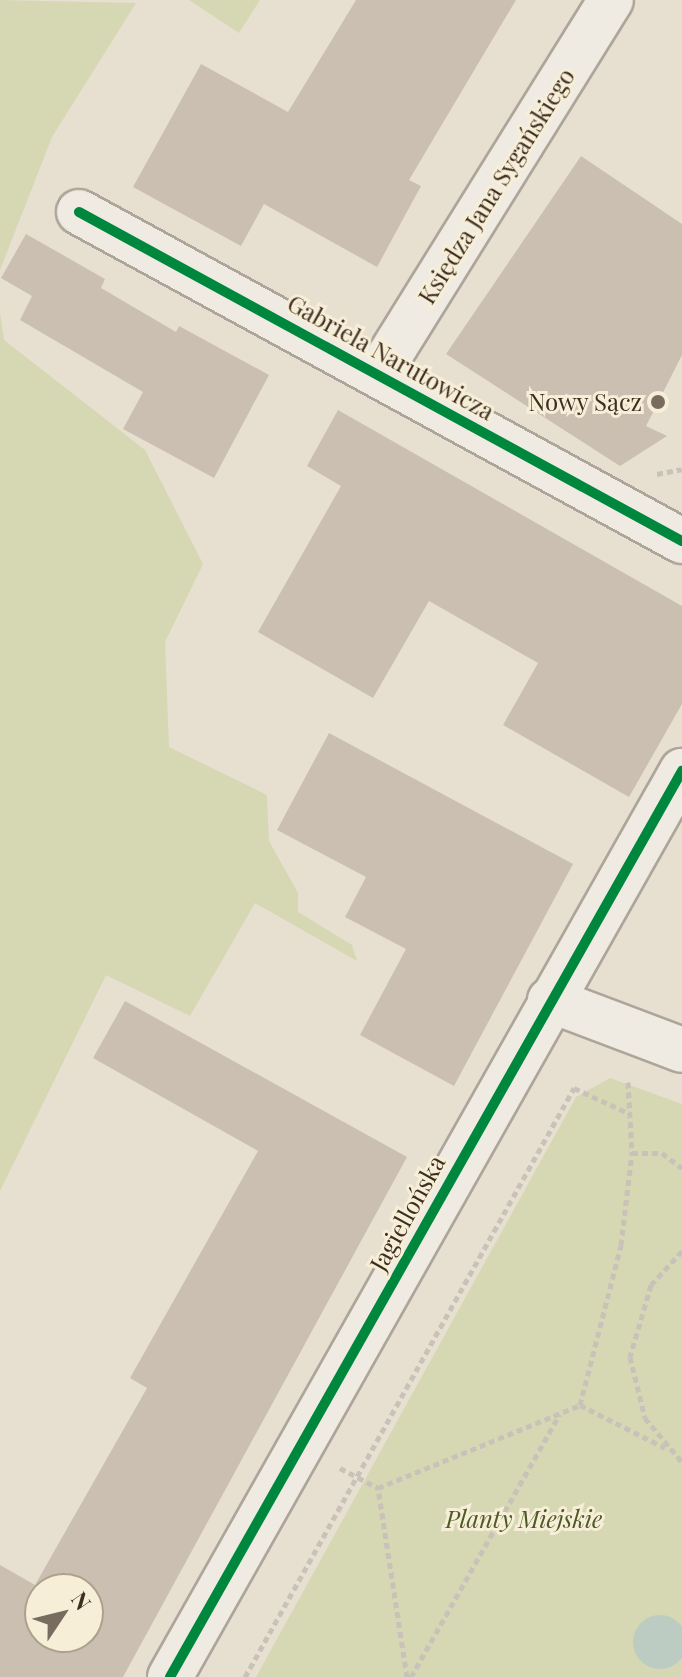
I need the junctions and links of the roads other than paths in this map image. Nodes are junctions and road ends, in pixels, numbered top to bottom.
1 (611, 0) edge
2 (79, 212) dead end
3 (380, 371) junction
4 (682, 541) edge
5 (682, 771) edge
6 (550, 1000) junction
7 (682, 1050) edge
8 (170, 1677) edge

1 - 3 street, Księdza Jana Sygańskiego
2 - 3 street, Gabriela Narutowicza
3 - 4 street, Gabriela Narutowicza
5 - 6 street, Jagiellońska
6 - 7 street
6 - 8 street, Jagiellońska

